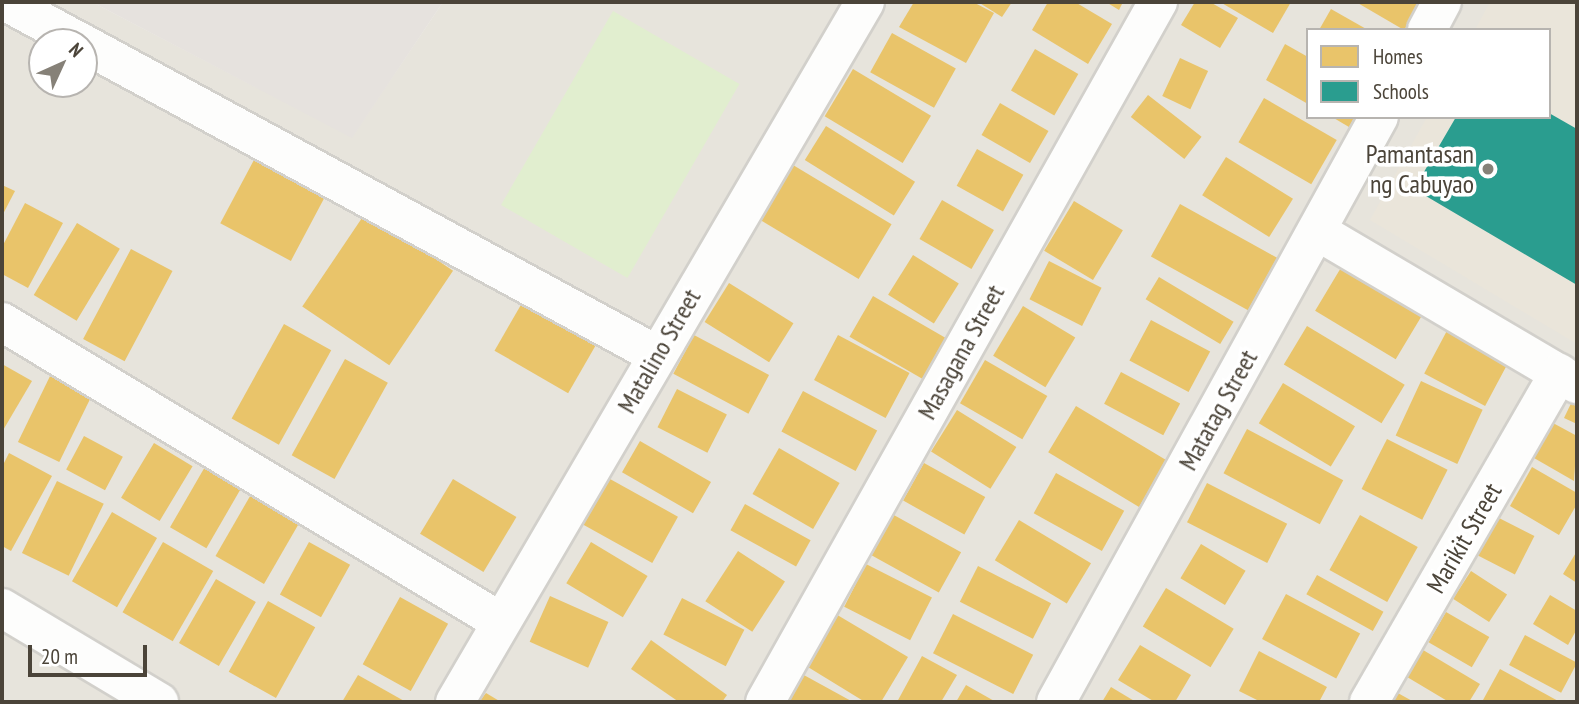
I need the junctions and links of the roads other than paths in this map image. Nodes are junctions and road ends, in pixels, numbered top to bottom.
1 (6, 2) edge
2 (864, 2) edge
3 (1158, 2) edge
4 (1443, 2) edge
5 (54, 28) edge
6 (1428, 28) edge
7 (98, 52) edge
8 (1378, 119) edge
9 (1317, 231) junction
10 (2, 322) edge
11 (657, 355) junction
12 (1568, 378) edge
13 (2, 608) edge
14 (501, 622) junction
15 (159, 702) edge
16 (455, 702) edge
17 (765, 702) edge
18 (1056, 702) edge
19 (1369, 702) edge

1 - 5 street
2 - 11 street, Matalino Street
3 - 17 street, Masagana Street
4 - 6 street
7 - 11 street
8 - 9 street, Matatag Street
9 - 12 street
9 - 18 street, Matatag Street
10 - 14 street
11 - 14 street, Matalino Street
12 - 19 street, Marikit Street
13 - 15 street
14 - 16 street, Matalino Street

